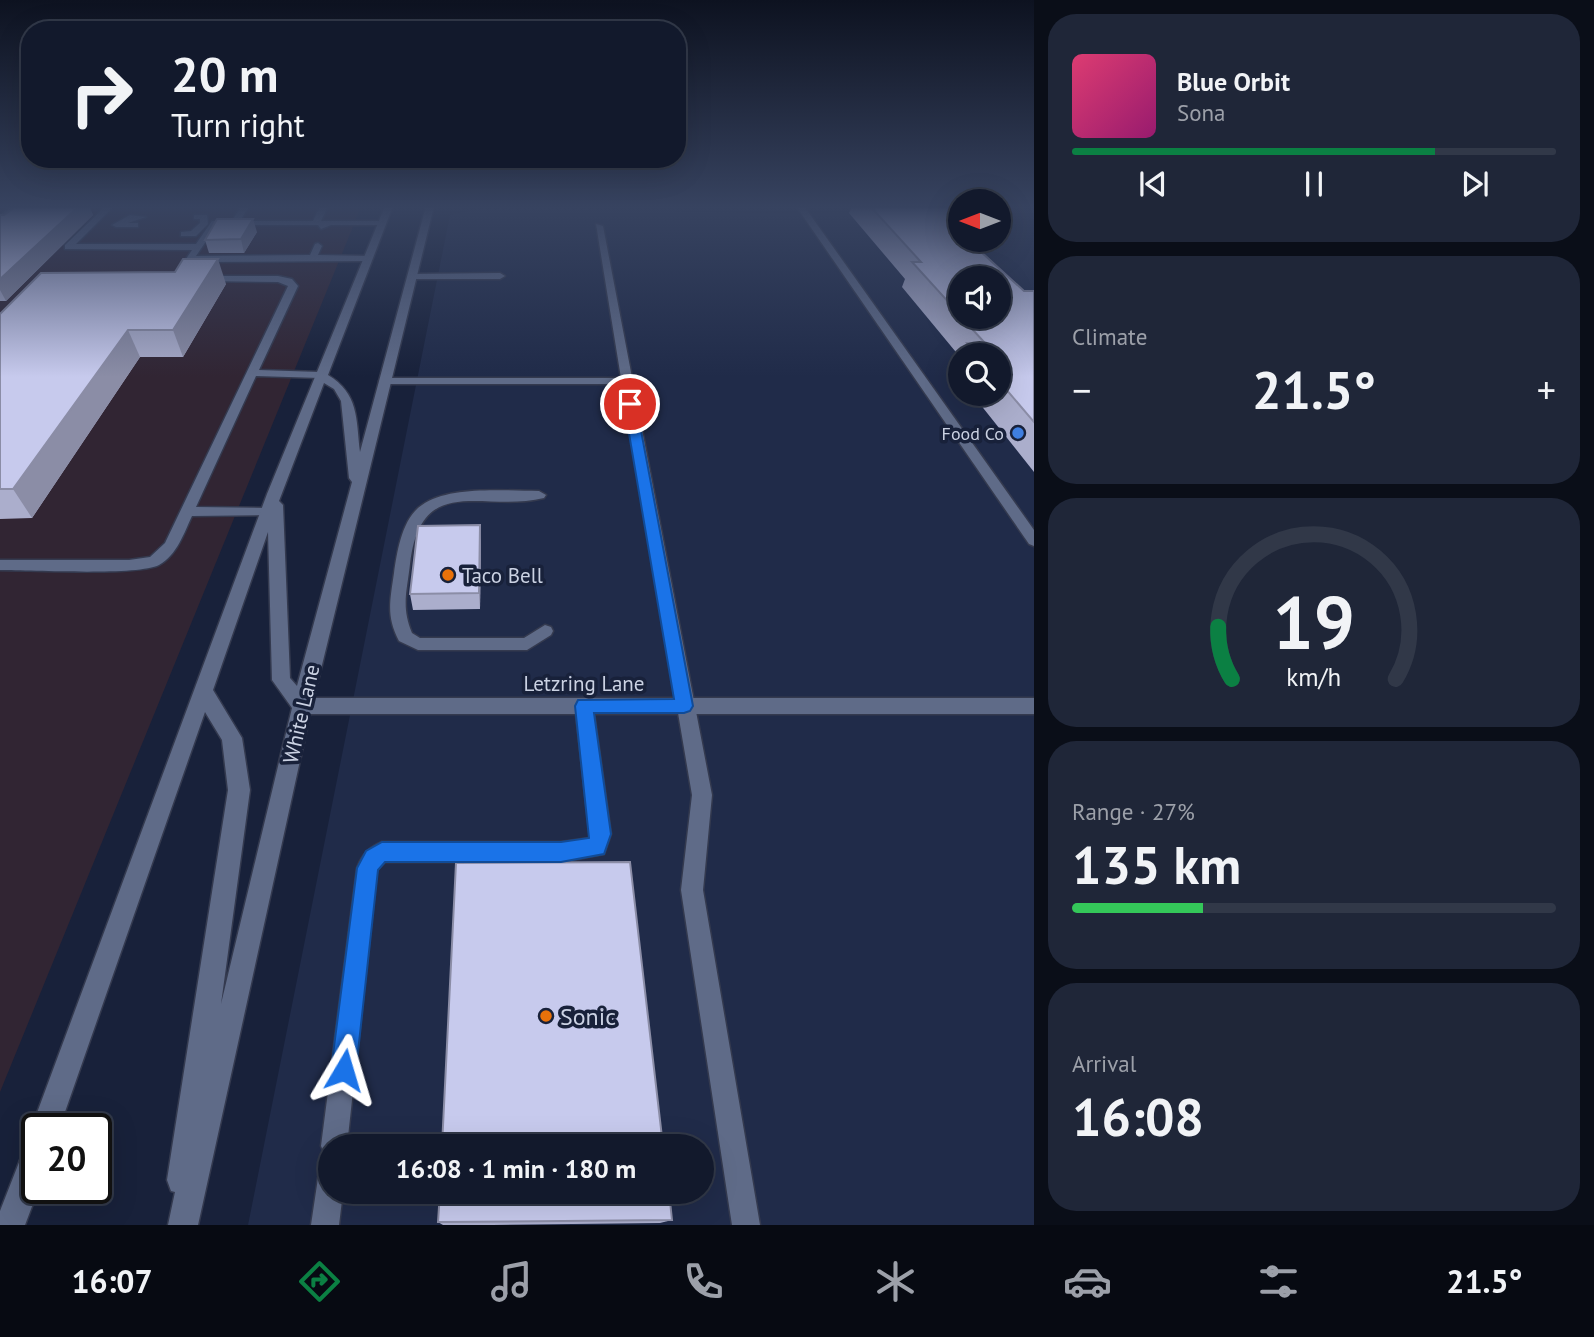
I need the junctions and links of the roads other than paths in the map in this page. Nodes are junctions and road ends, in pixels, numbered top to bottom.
1 (365, 263) edge
2 (416, 263) edge
3 (605, 263) edge
4 (840, 263) edge
5 (500, 276) dead end
6 (185, 277) edge
7 (412, 277) junction
8 (253, 373) junction
9 (320, 375) junction
10 (385, 381) junction
11 (626, 381) junction
12 (357, 488) junction
13 (539, 495) dead end
14 (271, 503) junction
15 (190, 511) junction
16 (1034, 541) edge
17 (0, 565) edge
18 (545, 631) dead end
19 (205, 694) junction
20 (302, 706) junction
21 (584, 706) junction
22 (684, 706) junction
23 (1034, 706) edge
24 (51, 1113) edge
25 (335, 1134) edge
26 (21, 1195) edge
27 (328, 1204) edge
28 (10, 1225) edge
29 (176, 1225) edge
30 (183, 1225) edge
31 (325, 1225) edge
32 (746, 1225) edge

1 - 9 main road
2 - 7 main road, White Lane
3 - 11 lane
4 - 16 lane
5 - 7 lane
6 - 8 lane
7 - 10 main road, White Lane
8 - 9 lane
8 - 15 lane
9 - 12 main road
9 - 14 main road
10 - 11 lane
10 - 12 main road, White Lane
11 - 22 lane
12 - 20 main road, White Lane
13 - 18 lane
14 - 15 lane
14 - 19 main road
14 - 20 main road
15 - 17 lane
19 - 24 main road
19 - 29 main road
20 - 21 main road, Letzring Lane
20 - 30 main road, White Lane
21 - 22 main road, Letzring Lane
21 - 25 lane
22 - 23 main road, Letzring Lane
22 - 32 lane
26 - 28 main road
27 - 31 lane

